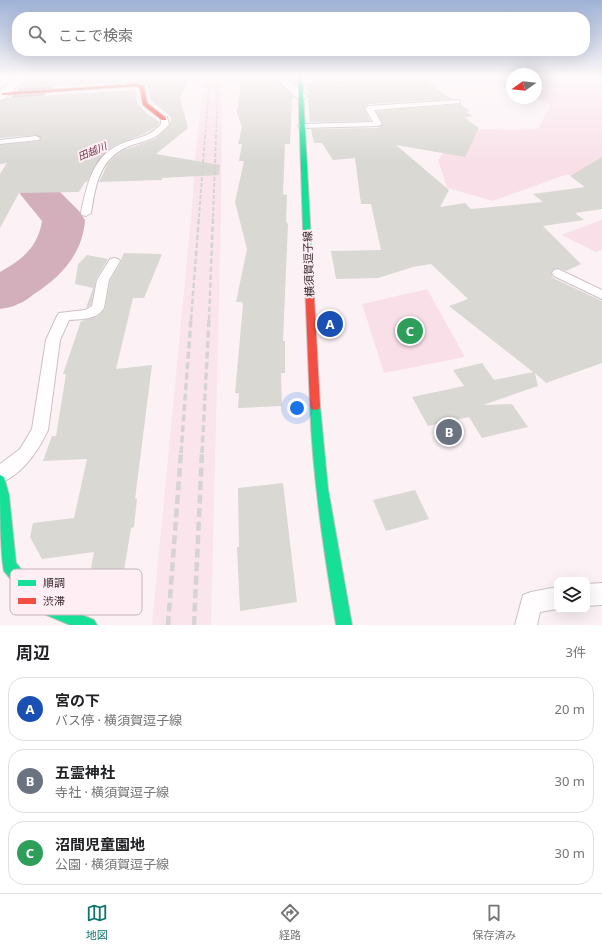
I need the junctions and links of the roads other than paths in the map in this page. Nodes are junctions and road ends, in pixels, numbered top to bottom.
1 (146, 105) edge
2 (301, 105) edge
3 (411, 105) edge
4 (164, 119) joint
5 (302, 126) junction
6 (36, 138) dead end
7 (0, 142) edge
8 (86, 213) dead end
9 (114, 261) dead end
10 (558, 273) dead end
11 (602, 295) edge
12 (0, 475) edge
13 (0, 481) edge
14 (11, 569) edge
15 (602, 594) edge
16 (590, 595) edge
17 (554, 599) edge
18 (64, 615) edge
19 (344, 621) edge
20 (89, 625) edge
21 (526, 625) edge

1 - 4 main road
2 - 5 main road, 横須賀逗子線
3 - 5 lane
4 - 8 lane
5 - 19 main road, 横須賀逗子線
6 - 7 lane
9 - 12 lane
10 - 11 lane
13 - 14 main road
15 - 16 lane
17 - 21 lane
18 - 20 main road

